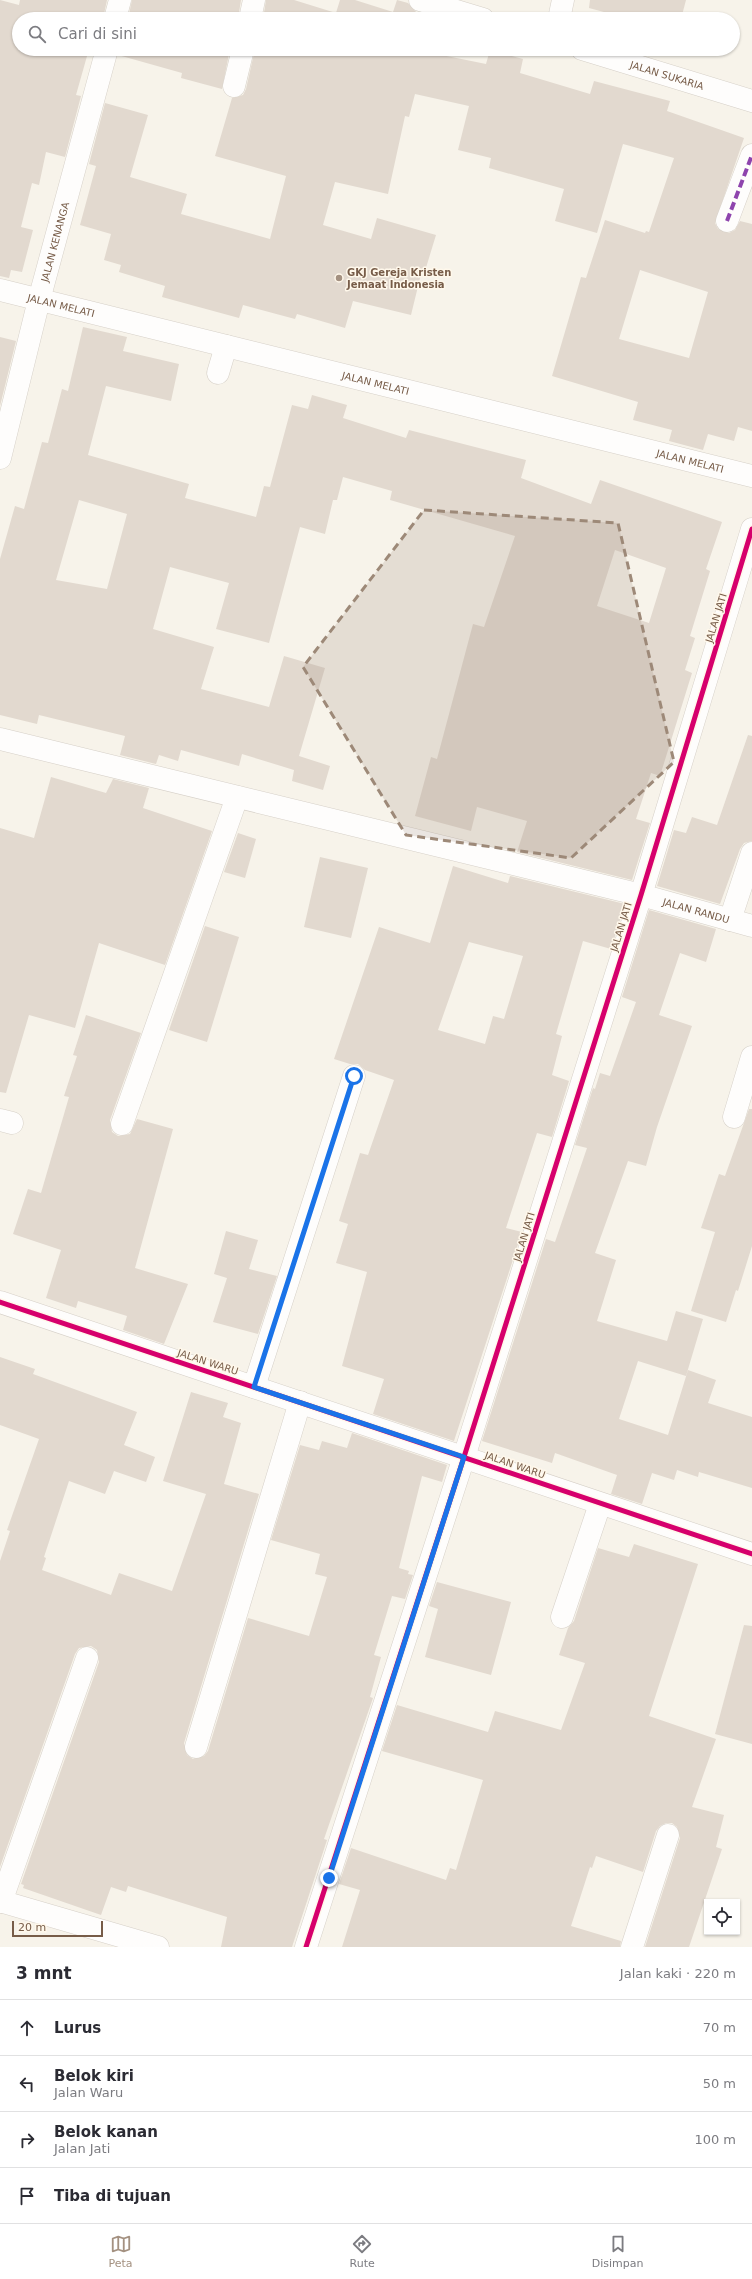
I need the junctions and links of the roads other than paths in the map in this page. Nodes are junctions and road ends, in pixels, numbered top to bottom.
1 (120, 0) edge
2 (254, 0) edge
3 (420, 0) edge
4 (563, 0) edge
5 (117, 12) edge
6 (251, 12) edge
7 (460, 12) edge
8 (560, 12) edge
9 (105, 56) edge
10 (241, 56) edge
11 (605, 56) edge
12 (234, 86) dead end
13 (752, 100) edge
14 (752, 155) edge
15 (727, 221) dead end
16 (0, 290) edge
17 (39, 300) junction
18 (226, 346) junction
19 (218, 373) dead end
20 (0, 458) edge
21 (752, 476) edge
22 (752, 529) edge
23 (0, 739) edge
24 (237, 797) junction
25 (752, 853) edge
26 (641, 895) junction
27 (730, 920) junction
28 (752, 926) edge
29 (752, 1057) edge
30 (354, 1076) dead end
31 (734, 1117) dead end
32 (122, 1124) dead end
33 (0, 1302) edge
34 (254, 1387) junction
35 (300, 1402) junction
36 (464, 1457) junction
37 (600, 1504) junction
38 (752, 1554) edge
39 (562, 1617) dead end
40 (87, 1658) dead end
41 (196, 1747) dead end
42 (668, 1835) dead end
43 (1, 1901) edge
44 (158, 1947) edge
45 (306, 1947) edge
46 (632, 1947) edge

1 - 5 street
2 - 6 street
3 - 7 street
4 - 8 street
9 - 17 street, JALAN KENANGA
10 - 12 street
11 - 13 street, JALAN SUKARIA
14 - 15 street
16 - 17 street, JALAN MELATI
17 - 18 street, JALAN MELATI
17 - 20 street, JALAN KENANGA
18 - 19 street
18 - 21 street, JALAN MELATI
22 - 26 street, JALAN JATI
23 - 24 street, JALAN RANDU
24 - 26 street, JALAN RANDU
24 - 32 street
25 - 27 street
26 - 27 street, JALAN RANDU
26 - 36 street, JALAN JATI
27 - 28 street, JALAN RANDU
29 - 31 street
30 - 34 street
33 - 34 street, JALAN WARU
34 - 35 street, JALAN WARU
35 - 36 street, JALAN WARU
35 - 41 street
36 - 37 street, JALAN WARU
36 - 45 street, JALAN JATI
37 - 38 street, JALAN WARU
37 - 39 street
40 - 43 street
42 - 46 street
43 - 44 street

